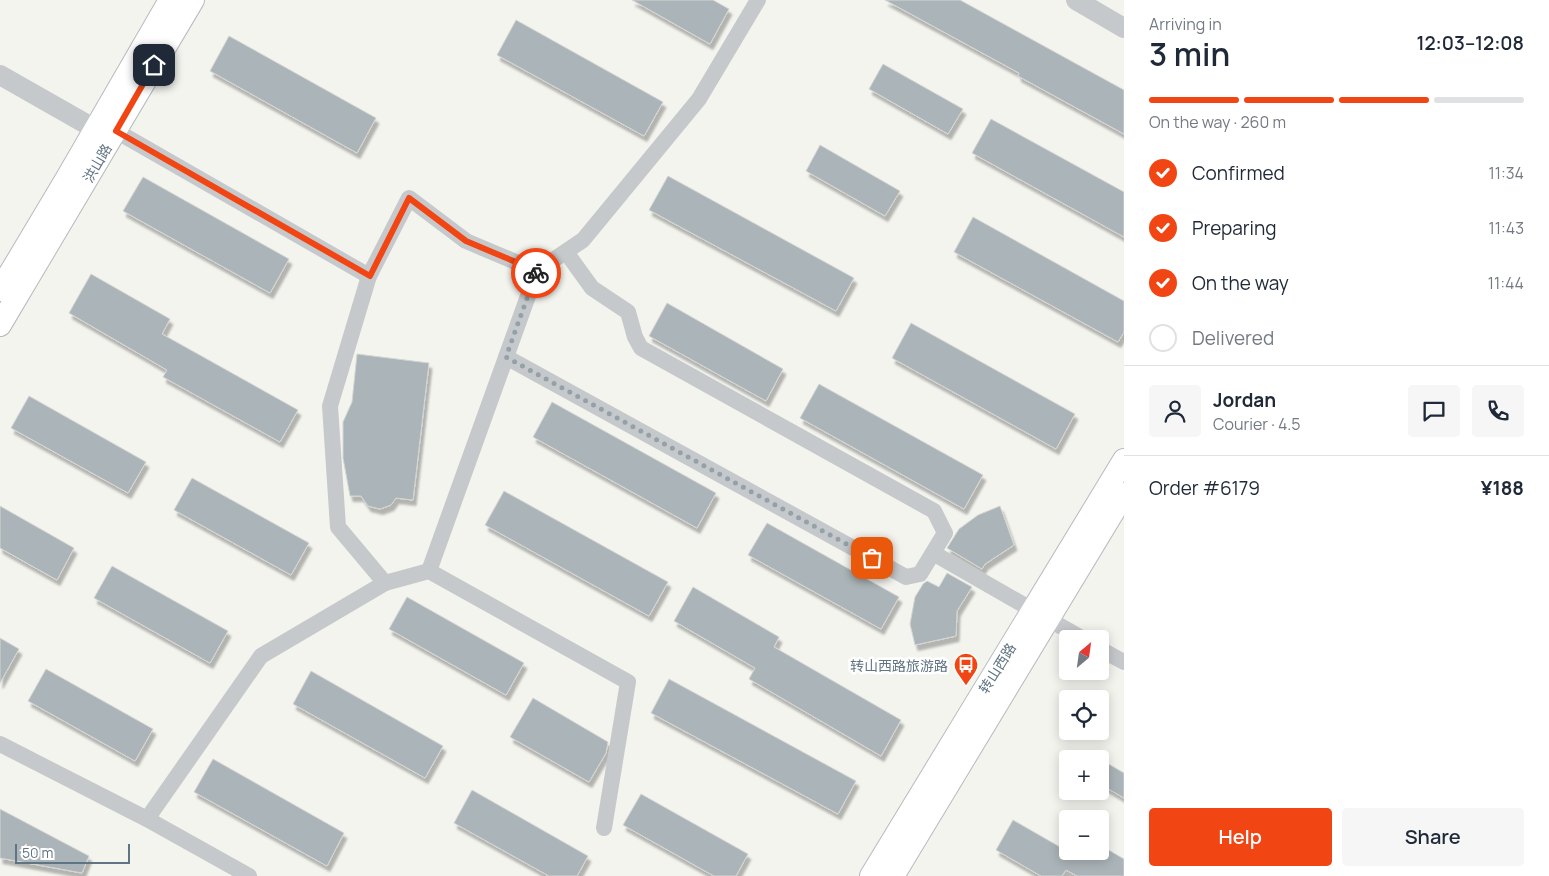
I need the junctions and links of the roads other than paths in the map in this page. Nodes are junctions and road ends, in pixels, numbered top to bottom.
1 (170, 0) edge
2 (193, 0) edge
3 (758, 0) edge
4 (1076, 0) edge
5 (1124, 28) edge
6 (0, 74) edge
7 (106, 130) junction
8 (566, 252) junction
9 (537, 271) junction
10 (370, 276) junction
11 (0, 290) edge
12 (0, 325) edge
13 (506, 357) junction
14 (1124, 460) edge
15 (1124, 494) edge
16 (933, 553) junction
17 (429, 571) junction
18 (385, 583) junction
19 (1040, 615) junction
20 (1067, 630) edge
21 (1109, 654) edge
22 (1124, 662) edge
23 (0, 744) edge
24 (147, 819) junction
25 (604, 828) dead end
26 (250, 876) edge
27 (871, 876) edge
28 (893, 876) edge

1 - 7 main road, 洪山路
2 - 7 main road, 洪山路
3 - 8 street
4 - 5 street
6 - 7 street
7 - 10 street
7 - 11 main road, 洪山路
7 - 12 main road, 洪山路
8 - 9 street
8 - 16 street
9 - 10 street
9 - 13 street
10 - 18 street
13 - 16 street
13 - 17 street
14 - 19 main road, 转山西路
15 - 19 main road, 转山西路
16 - 19 street
17 - 18 street
17 - 25 street
18 - 24 street
19 - 20 street
19 - 27 main road, 转山西路
19 - 28 main road, 转山西路
21 - 22 street
23 - 24 street
24 - 26 street

